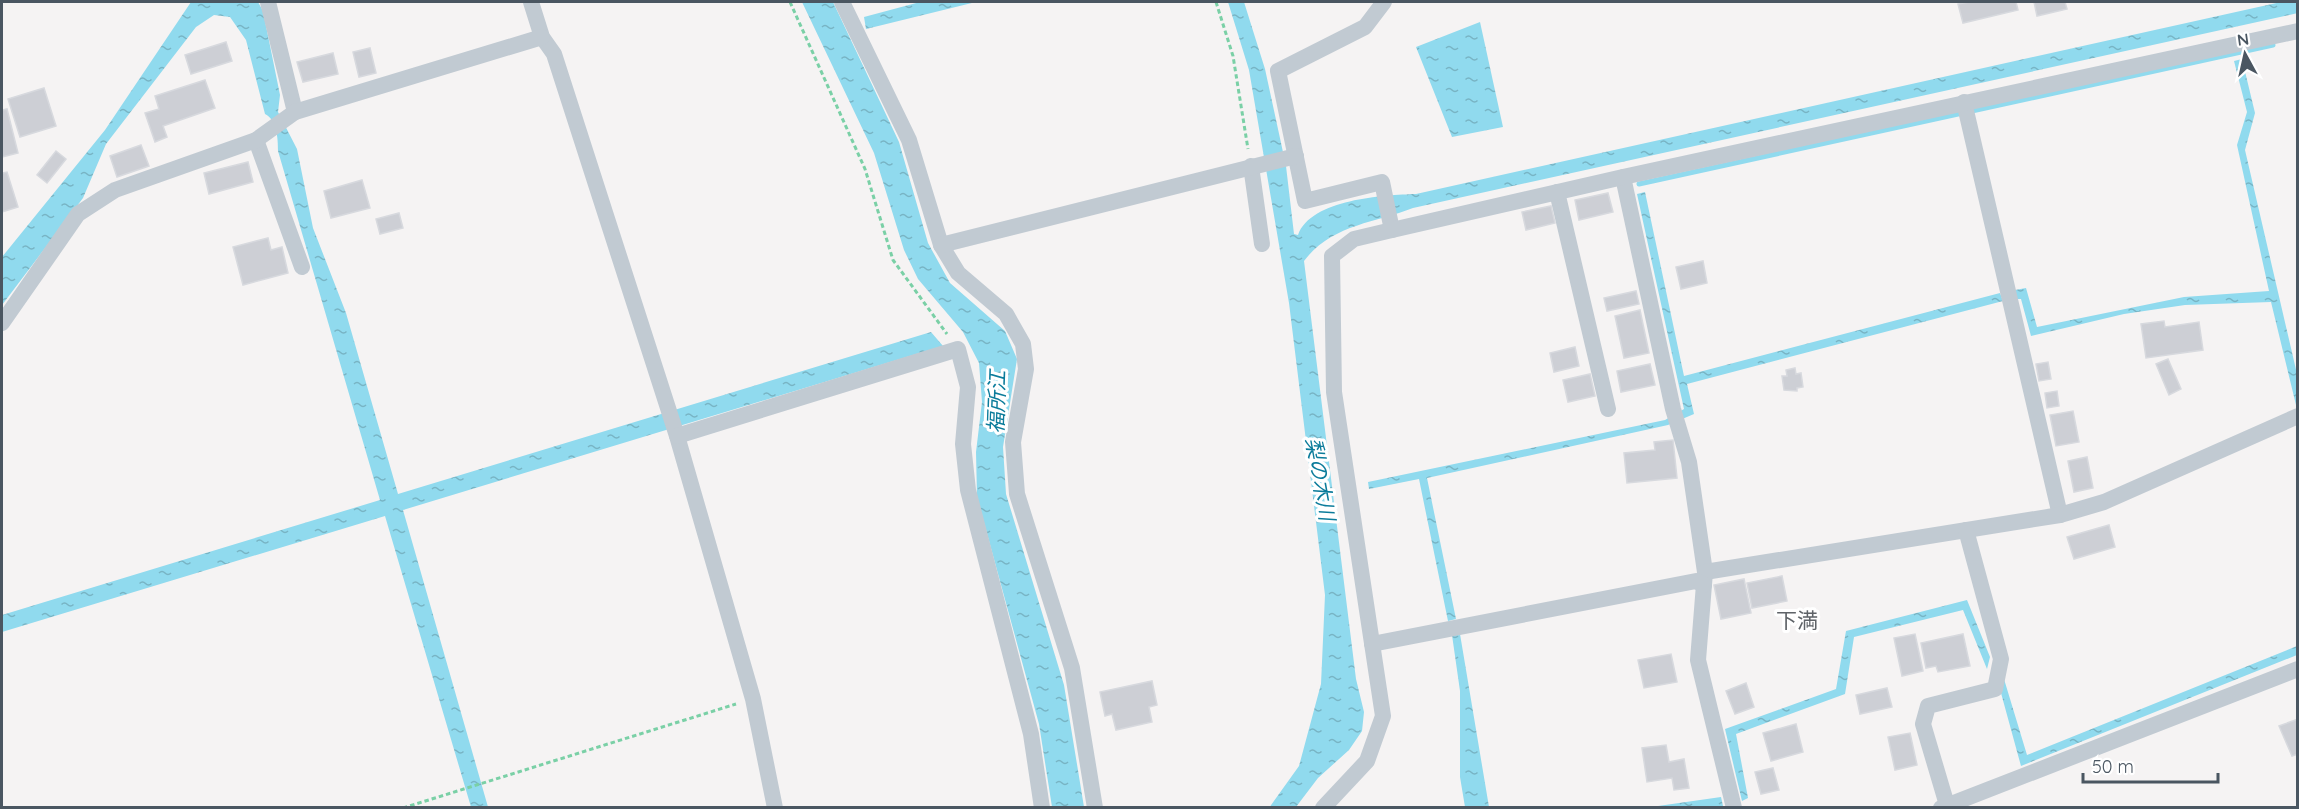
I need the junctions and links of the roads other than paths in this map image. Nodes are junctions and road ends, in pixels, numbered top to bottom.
1 (268, 2) edge
2 (531, 2) edge
3 (842, 2) edge
4 (1384, 2) edge
5 (2298, 31) edge
6 (542, 37) junction
7 (1966, 110) junction
8 (292, 115) junction
9 (261, 136) junction
10 (1296, 156) junction
11 (1251, 166) junction
12 (1623, 177) junction
13 (1557, 192) junction
14 (1392, 230) junction
15 (1262, 244) dead end
16 (941, 245) junction
17 (302, 267) dead end
18 (2, 323) edge
19 (1608, 409) dead end
20 (2296, 417) edge
21 (677, 436) junction
22 (2060, 514) junction
23 (1965, 530) junction
24 (1705, 579) junction
25 (1372, 644) junction
26 (2298, 669) edge
27 (1944, 806) edge
28 (775, 807) edge
29 (1042, 807) edge
30 (1095, 807) edge
31 (1323, 807) edge
32 (1734, 807) edge

1 - 8 street
2 - 6 street
3 - 16 street
4 - 10 street
5 - 7 street
6 - 8 street
6 - 21 street
7 - 12 street
7 - 22 street
8 - 9 street
9 - 17 street
9 - 18 street
10 - 11 street
10 - 14 street
11 - 15 street
11 - 16 street
12 - 13 street
12 - 24 street
13 - 14 street
13 - 19 street
14 - 25 street
16 - 30 street
20 - 22 street
21 - 28 street
21 - 29 street
22 - 23 street
23 - 24 street
23 - 27 street
24 - 25 street
24 - 32 street
25 - 31 street
26 - 27 street

